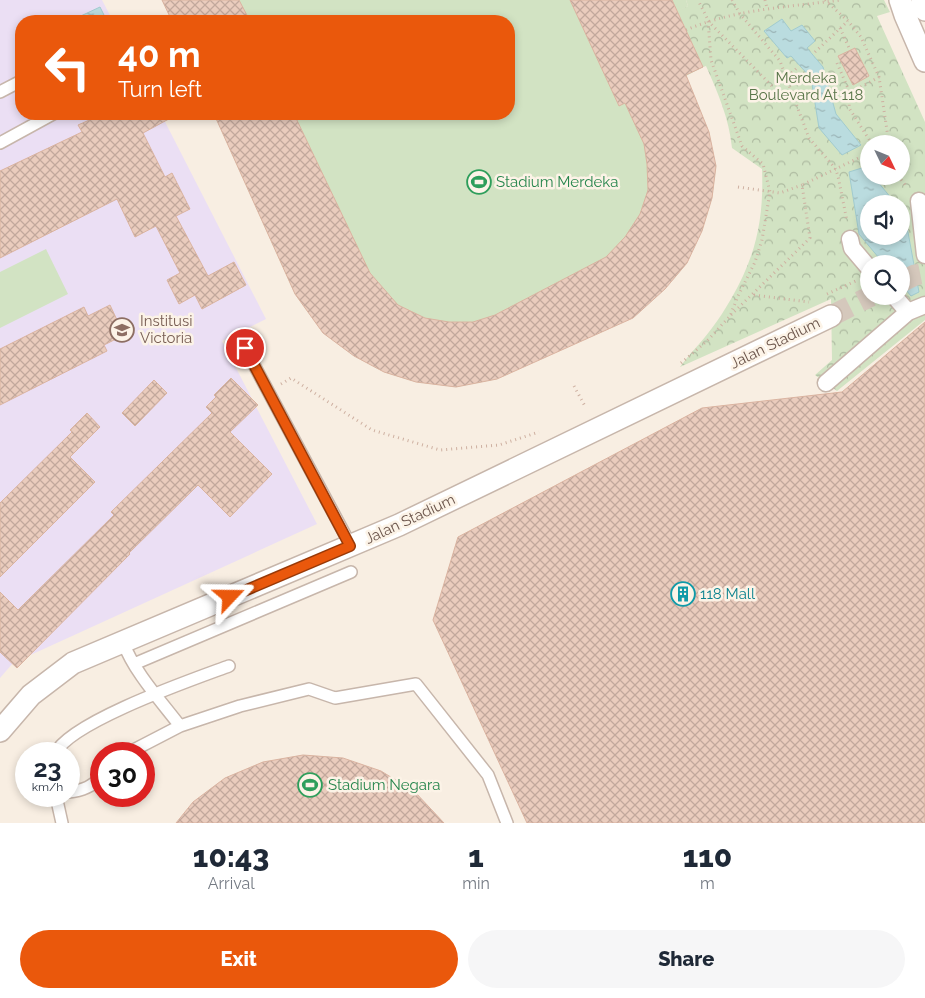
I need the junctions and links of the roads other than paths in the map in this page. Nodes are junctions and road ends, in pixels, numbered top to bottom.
1 (900, 0) edge
2 (922, 0) edge
3 (925, 10) edge
4 (925, 61) edge
5 (15, 84) edge
6 (0, 92) edge
7 (42, 120) edge
8 (0, 143) edge
9 (921, 207) edge
10 (850, 239) road end
11 (925, 255) edge
12 (860, 262) edge
13 (902, 305) edge
14 (925, 305) edge
15 (908, 312) junction
16 (831, 316) tunnel mouth
17 (245, 348) dead end
18 (826, 383) dead end
19 (350, 546) junction
20 (351, 572) dead end
21 (123, 642) junction
22 (134, 664) junction
23 (230, 666) dead end
24 (155, 694) junction
25 (180, 726) junction
26 (0, 731) edge
27 (64, 742) edge
28 (149, 742) edge
29 (58, 807) edge
30 (62, 823) edge
31 (508, 823) edge

1 - 4 street
2 - 3 street
5 - 6 lane
7 - 8 lane
9 - 11 street
10 - 12 street
13 - 15 street
14 - 15 street
15 - 18 street
16 - 19 street, Jalan Stadium
17 - 19 lane
19 - 21 street, Jalan Stadium
20 - 22 lane
21 - 22 lane
21 - 26 street, Jalan Stadium
22 - 24 lane
23 - 24 lane
24 - 25 lane
24 - 27 lane
25 - 28 lane
25 - 31 lane
29 - 30 lane

